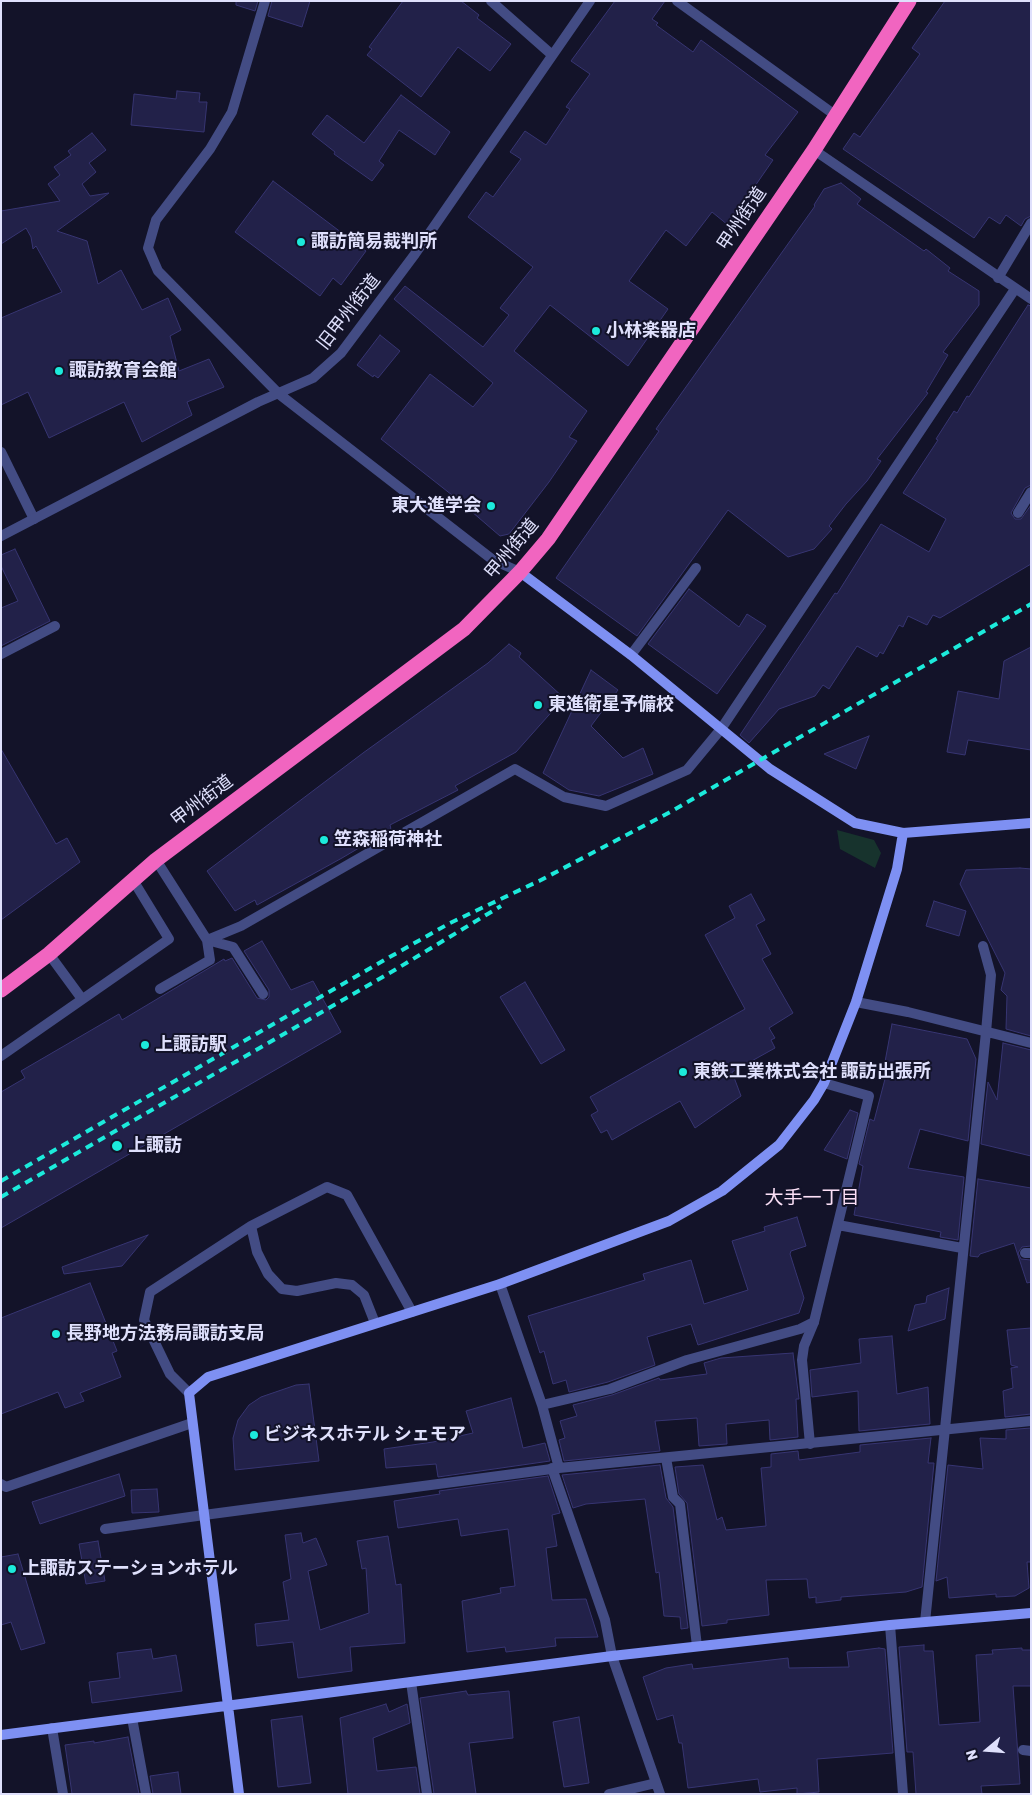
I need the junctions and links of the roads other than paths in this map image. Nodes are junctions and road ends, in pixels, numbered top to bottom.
1 (265, 1) edge
2 (491, 1) edge
3 (590, 1) edge
4 (677, 1) edge
5 (909, 1) edge
6 (551, 54) junction
7 (835, 115) junction
8 (814, 150) junction
9 (1031, 223) edge
10 (998, 278) junction
11 (1015, 288) junction
12 (1031, 299) edge
13 (279, 394) junction
14 (1, 452) edge
15 (1031, 492) edge
16 (1018, 513) dead end
17 (34, 519) junction
18 (1, 536) edge
19 (696, 568) dead end
20 (520, 572) junction
21 (55, 626) dead end
22 (1, 654) edge
23 (631, 655) junction
24 (721, 729) junction
25 (1031, 822) edge
26 (903, 834) junction
27 (156, 860) junction
28 (133, 880) junction
29 (207, 940) junction
30 (983, 946) dead end
31 (48, 954) junction
32 (160, 989) dead end
33 (1, 990) edge
34 (263, 994) dead end
35 (82, 999) junction
36 (856, 1002) junction
37 (986, 1032) junction
38 (1031, 1043) edge
39 (1, 1056) edge
40 (824, 1083) junction
41 (838, 1225) junction
42 (251, 1226) junction
43 (962, 1248) junction
44 (500, 1284) junction
45 (412, 1312) junction
46 (814, 1322) junction
47 (376, 1323) junction
48 (189, 1393) junction
49 (542, 1405) junction
50 (1031, 1421) edge
51 (192, 1422) junction
52 (945, 1431) junction
53 (810, 1444) junction
54 (666, 1458) junction
55 (556, 1468) junction
56 (1, 1484) edge
57 (204, 1515) junction
58 (105, 1529) dead end
59 (1031, 1613) edge
60 (925, 1622) junction
61 (890, 1625) junction
62 (697, 1646) junction
63 (612, 1656) junction
64 (411, 1682) junction
65 (228, 1706) junction
66 (132, 1718) junction
67 (52, 1728) junction
68 (1, 1734) edge
69 (656, 1783) junction
70 (63, 1794) edge
71 (146, 1794) edge
72 (239, 1794) edge
73 (427, 1794) edge
74 (609, 1794) edge
75 (660, 1794) edge
76 (903, 1794) edge

1 - 13 street
2 - 6 street
3 - 6 street, 旧甲州街道
4 - 7 street
5 - 7 highway, 甲州街道
6 - 13 street, 旧甲州街道
7 - 8 highway, 甲州街道
8 - 10 street
8 - 20 highway, 甲州街道
9 - 10 street
10 - 11 street
11 - 12 street
11 - 24 street
13 - 17 street, 旧甲州街道
13 - 20 street
14 - 17 street
15 - 16 street
17 - 18 street, 旧甲州街道
19 - 23 street
20 - 23 street
20 - 27 highway, 甲州街道
21 - 22 street
23 - 24 street
24 - 26 street
24 - 29 street
25 - 26 street
26 - 36 street
27 - 28 highway, 甲州街道
27 - 29 street
28 - 31 highway, 甲州街道
28 - 35 street
29 - 32 street
29 - 34 street
30 - 37 street
31 - 33 highway, 甲州街道
31 - 35 street
35 - 39 street
36 - 37 street
36 - 40 street
37 - 38 street
37 - 43 street
40 - 41 street
40 - 44 street
41 - 43 street
41 - 46 street
42 - 45 street
42 - 47 street
42 - 48 street
43 - 52 street
44 - 45 street
44 - 49 street
45 - 47 street
46 - 49 street
46 - 53 street
47 - 48 street
48 - 51 street
49 - 55 street
50 - 52 street
51 - 56 street
51 - 57 street
52 - 53 street
52 - 60 street
53 - 54 street
54 - 55 street
54 - 62 street
55 - 57 street
55 - 63 street
57 - 58 street
57 - 65 street
59 - 60 street
60 - 61 street
61 - 62 street
61 - 76 street
62 - 63 street
63 - 64 street
63 - 69 street
64 - 65 street
64 - 73 street
65 - 66 street
65 - 72 street
66 - 67 street
66 - 71 street
67 - 68 street
67 - 70 street
69 - 74 street
69 - 75 street

